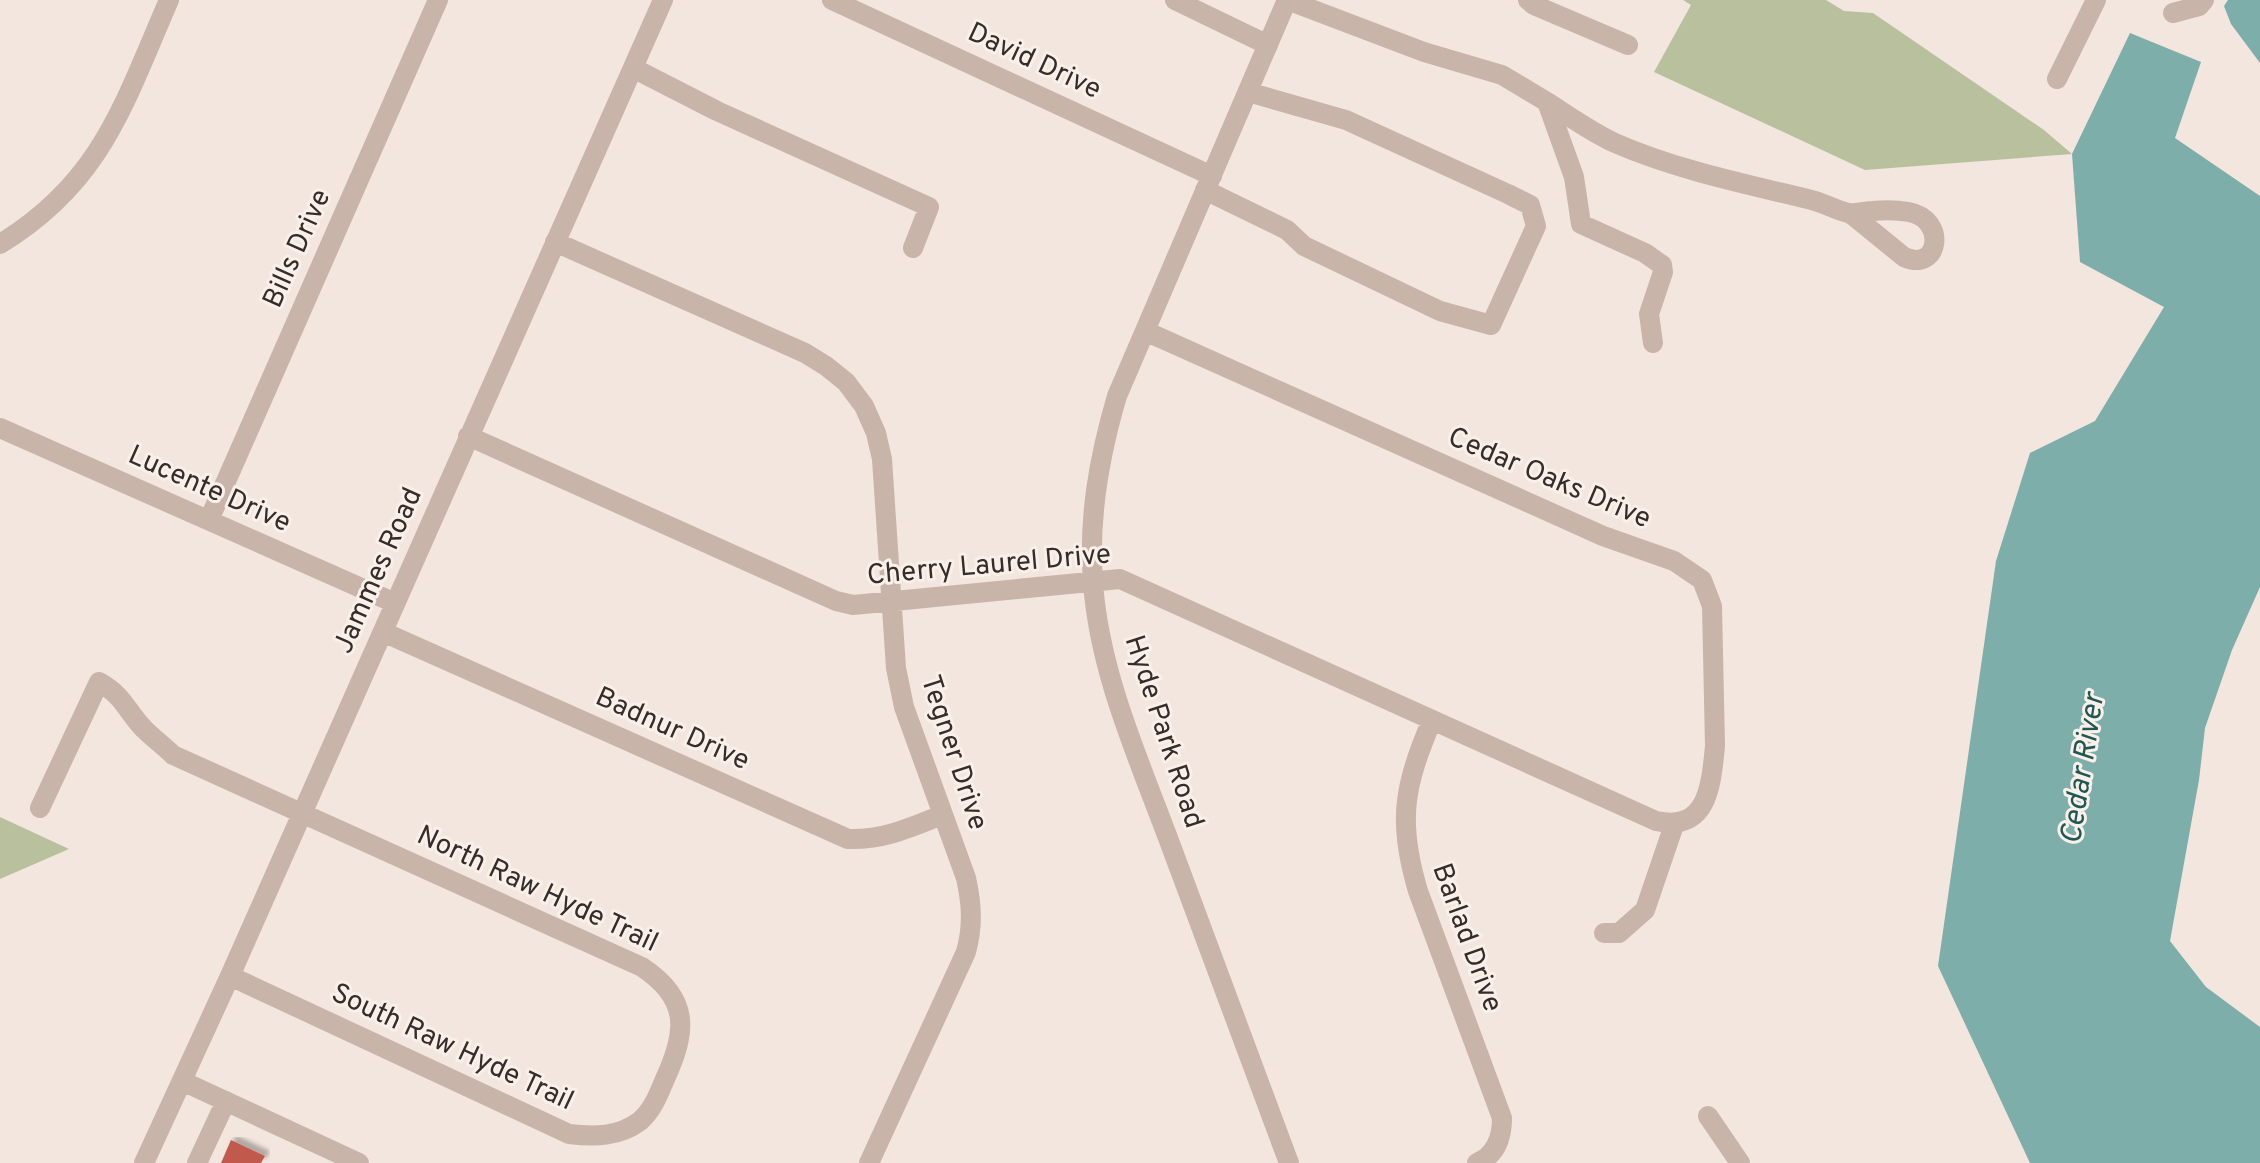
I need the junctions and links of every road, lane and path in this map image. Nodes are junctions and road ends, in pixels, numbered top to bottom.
1 (169, 0) edge
2 (438, 0) edge
3 (663, 0) edge
4 (832, 0) edge
5 (1175, 0) edge
6 (1287, 0) edge
7 (1528, 0) edge
8 (2096, 0) edge
9 (2204, 0) edge
10 (2173, 13) dead end
11 (1268, 45) junction
12 (1628, 45) dead end
13 (633, 68) junction
14 (2057, 79) dead end
15 (1248, 92) junction
16 (1547, 102) junction
17 (1209, 183) junction
18 (1850, 213) dead end
19 (555, 242) junction
20 (0, 244) edge
21 (913, 248) dead end
22 (1145, 331) junction
23 (1653, 343) dead end
24 (0, 428) edge
25 (468, 436) junction
26 (209, 520) junction
27 (1093, 582) junction
28 (891, 602) junction
29 (395, 603) junction
30 (383, 632) junction
31 (1432, 720) junction
32 (40, 808) dead end
33 (303, 813) junction
34 (942, 815) junction
35 (1682, 823) junction
36 (1604, 933) dead end
37 (230, 976) junction
38 (670, 1067) joint
39 (182, 1081) junction
40 (226, 1101) junction
41 (1708, 1116) dead end
42 (144, 1163) edge
43 (197, 1163) edge
44 (359, 1163) edge
45 (869, 1163) edge
46 (1289, 1163) edge
47 (1477, 1163) edge
48 (1740, 1163) edge

1 - 20 street
2 - 26 street, Bills Drive
3 - 13 street, Jammes Road
4 - 17 street, David Drive
5 - 11 street
6 - 11 street, Hyde Park Road
6 - 16 street
7 - 12 street
8 - 14 street
9 - 10 street
11 - 15 street, Hyde Park Road
13 - 19 street, Jammes Road
13 - 21 street
15 - 17 street, Hyde Park Road
15 - 17 street, David Drive
16 - 18 street
16 - 23 street
17 - 22 street, Hyde Park Road
19 - 25 street, Jammes Road
19 - 28 street, Tegner Drive
22 - 27 street, Hyde Park Road
22 - 35 street, Cedar Oaks Drive
24 - 26 street, Lucente Drive
25 - 28 street, Cherry Laurel Drive
25 - 29 street, Jammes Road
26 - 29 street, Lucente Drive
27 - 28 street, Cherry Laurel Drive
27 - 31 street, Cherry Laurel Drive
27 - 46 street, Hyde Park Road
28 - 34 street, Tegner Drive
29 - 30 street, Jammes Road
30 - 33 street, Jammes Road
30 - 34 street, Badnur Drive
31 - 35 street, Cherry Laurel Drive
31 - 47 street, Barlad Drive
32 - 33 street, North Raw Hyde Trail
33 - 37 street, Jammes Road
33 - 38 street, North Raw Hyde Trail
34 - 45 street, Tegner Drive
35 - 36 street, Cedar Oaks Drive
37 - 38 street, South Raw Hyde Trail
37 - 39 street, Jammes Road
39 - 40 street
39 - 42 street, Jammes Road
40 - 43 street
40 - 44 street
41 - 48 street

